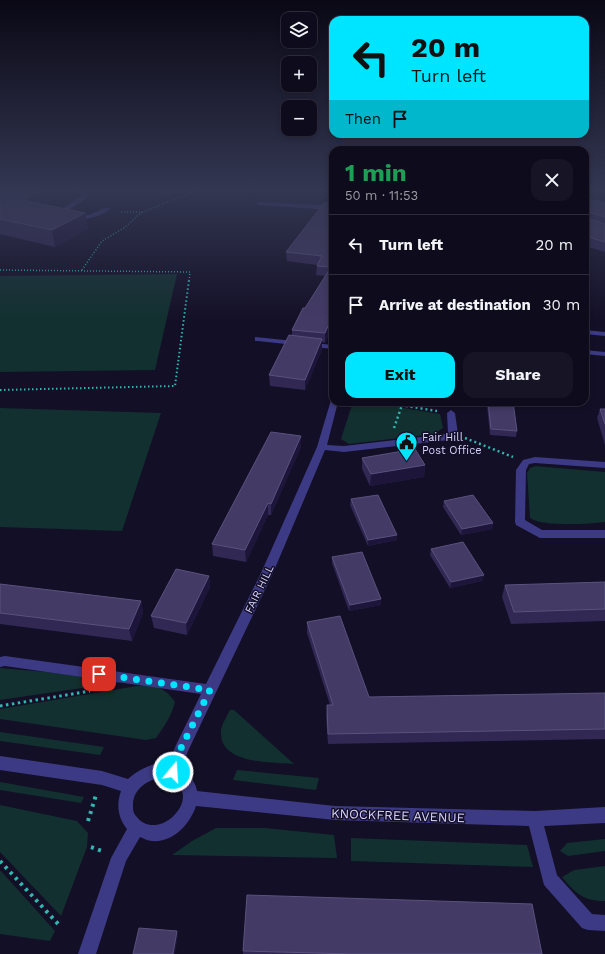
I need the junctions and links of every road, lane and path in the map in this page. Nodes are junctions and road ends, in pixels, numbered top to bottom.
1 (115, 234) edge
2 (0, 270) edge
3 (82, 270) junction
4 (589, 332) edge
5 (605, 334) edge
6 (258, 339) dead end
7 (329, 347) edge
8 (589, 352) edge
9 (605, 354) edge
10 (0, 390) edge
11 (333, 406) edge
12 (402, 406) edge
13 (408, 406) edge
14 (451, 413) joint
15 (454, 434) junction
16 (390, 444) junction
17 (322, 447) junction
18 (526, 462) junction
19 (605, 466) edge
20 (605, 534) edge
21 (0, 662) edge
22 (97, 690) dead end
23 (210, 690) junction
24 (0, 706) edge
25 (0, 763) edge
26 (173, 772) junction
27 (102, 778) junction
28 (131, 787) junction
29 (191, 798) junction
30 (605, 815) edge
31 (535, 820) junction
32 (88, 821) dead end
33 (136, 828) junction
34 (0, 861) edge
35 (605, 923) edge
36 (61, 927) dead end
37 (87, 954) edge

1 - 3 path
2 - 3 path
3 - 10 path
4 - 5 street
6 - 7 street
8 - 9 street
11 - 17 street, FAIR HILL
12 - 16 path
13 - 14 path
14 - 15 street
15 - 16 street
15 - 18 path
16 - 17 street
17 - 23 street, FAIR HILL
18 - 19 street
18 - 20 street
21 - 23 street
22 - 24 path
23 - 26 street, FAIR HILL
25 - 27 street
26 - 28 street
26 - 29 street
27 - 28 street
27 - 32 path
28 - 33 street
29 - 31 street, KNOCKFREE AVENUE
29 - 33 street
30 - 31 street, KNOCKFREE AVENUE
31 - 35 street
33 - 37 street
34 - 36 path

